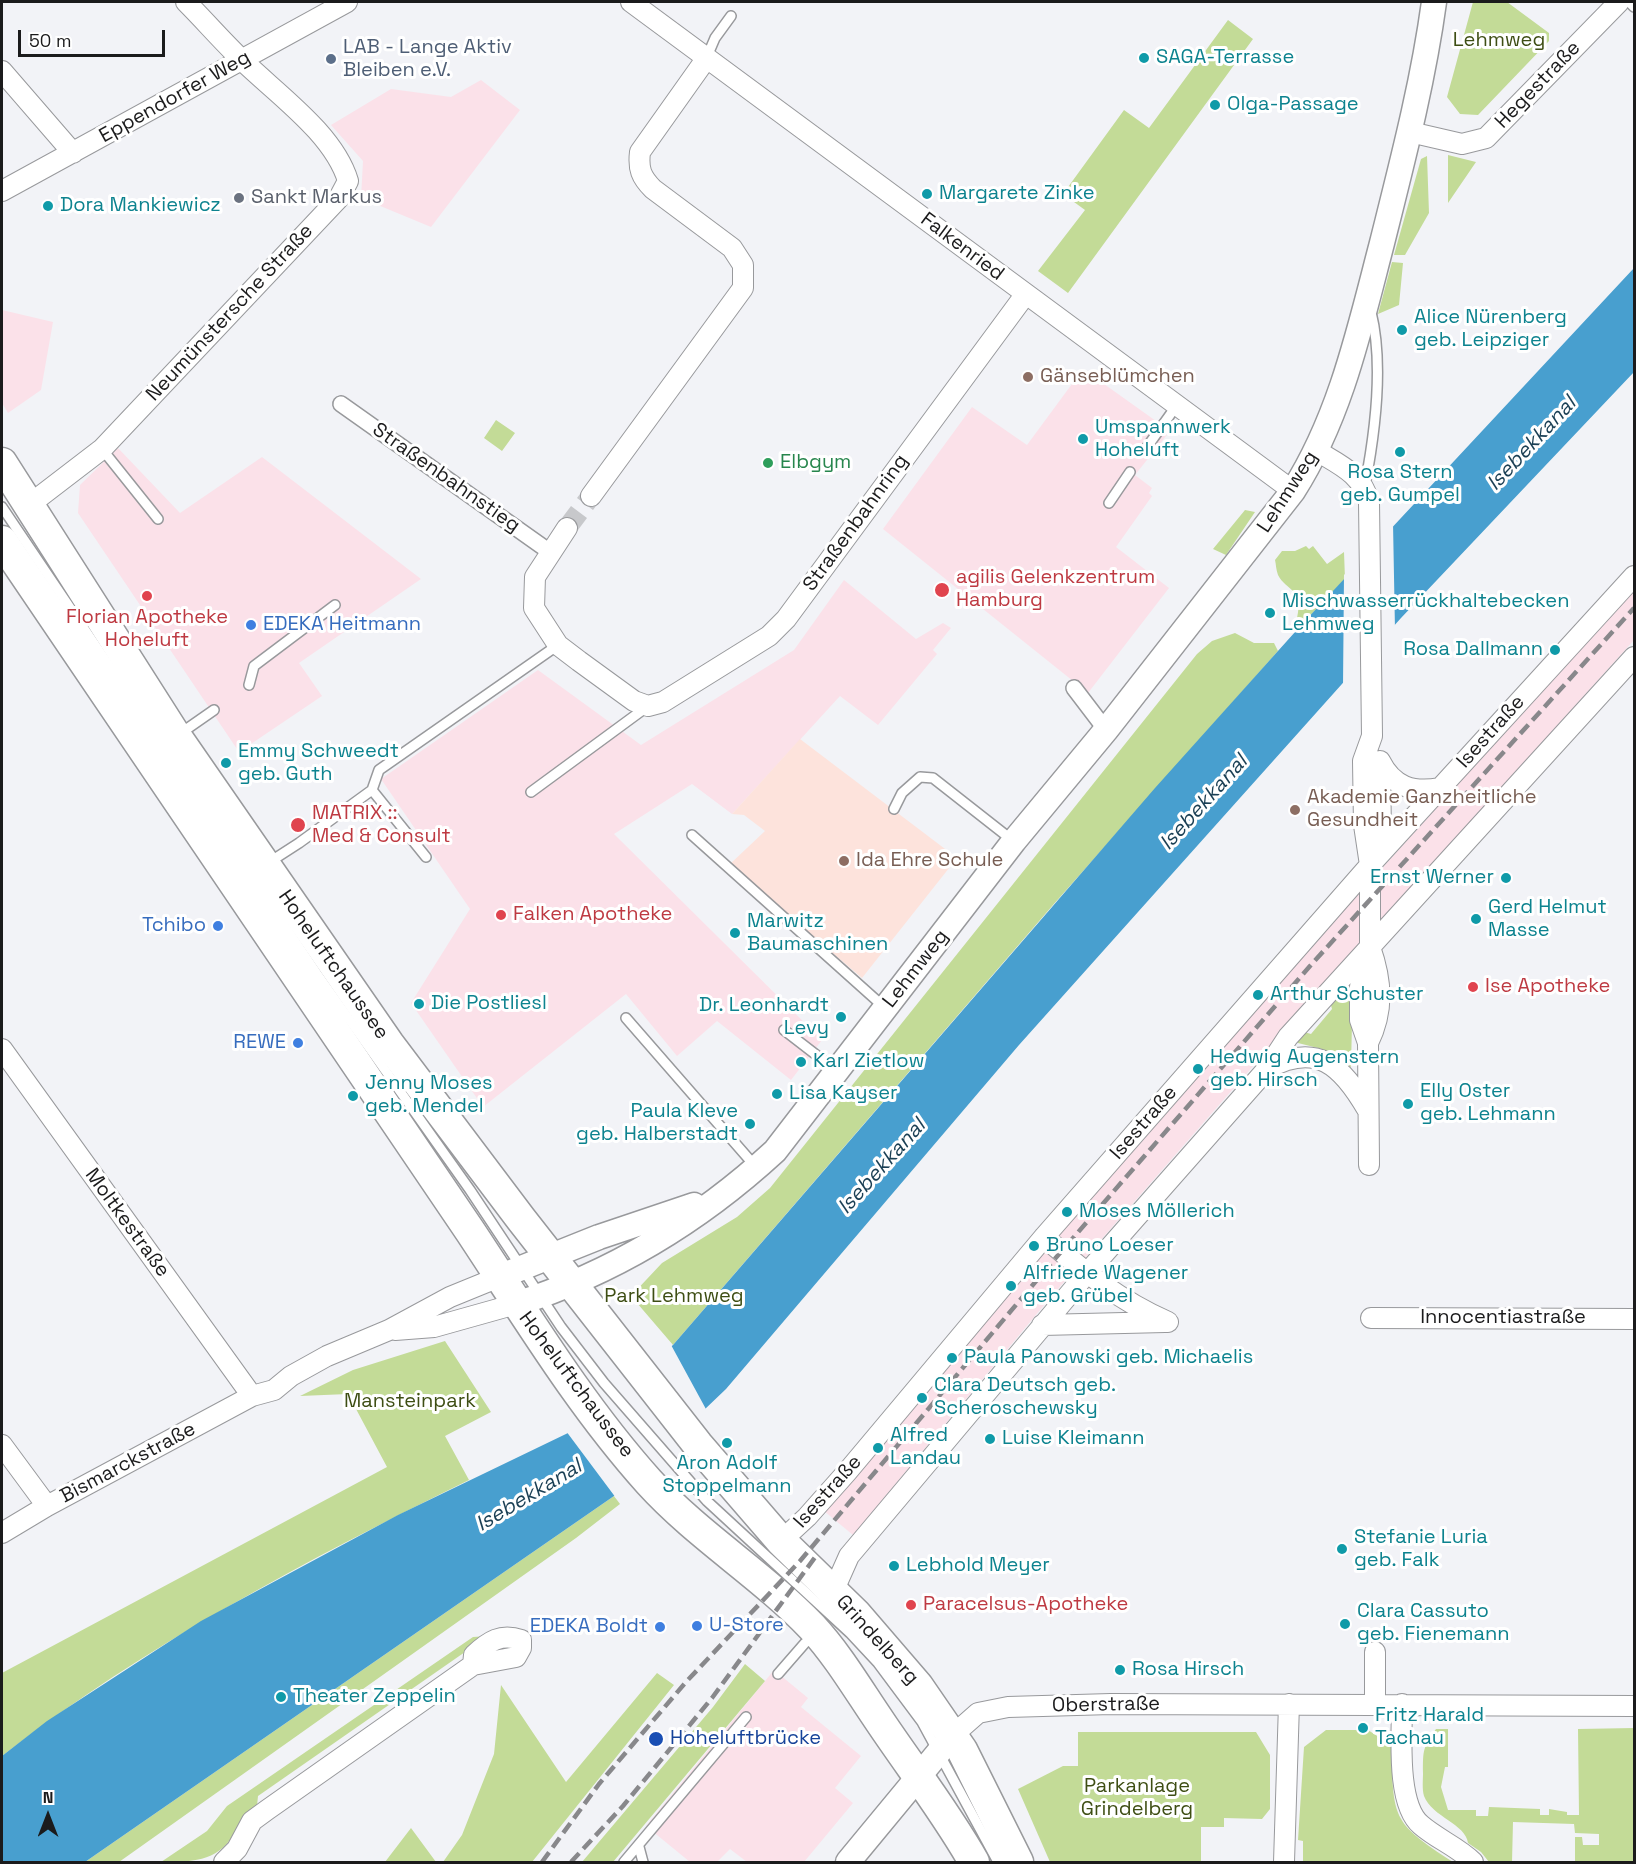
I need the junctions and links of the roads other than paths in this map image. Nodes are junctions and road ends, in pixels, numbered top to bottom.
1 (186, 2) edge
2 (347, 2) edge
3 (631, 2) edge
4 (1434, 2) edge
5 (1619, 2) edge
6 (1629, 2) edge
7 (1635, 7) edge
8 (731, 16) dead end
9 (706, 59) junction
10 (242, 60) junction
11 (2, 71) edge
12 (1410, 132) junction
13 (73, 153) junction
14 (2, 191) edge
15 (1025, 295) junction
16 (1367, 300) junction
17 (341, 404) dead end
18 (1177, 405) junction
19 (1147, 447) dead end
20 (102, 449) junction
21 (1317, 451) junction
22 (2, 463) edge
23 (1130, 472) dead end
24 (1365, 485) junction
25 (1293, 491) junction
26 (591, 496) tunnel mouth
27 (1108, 502) dead end
28 (16, 506) edge
29 (158, 519) dead end
30 (567, 528) tunnel mouth
31 (2, 541) edge
32 (550, 552) junction
33 (1635, 576) edge
34 (335, 605) dead end
35 (558, 645) junction
36 (1635, 657) edge
37 (249, 685) dead end
38 (1074, 688) dead end
39 (648, 706) junction
40 (214, 710) dead end
41 (1106, 730) junction
42 (176, 736) junction
43 (1372, 736) junction
44 (1380, 761) junction
45 (1440, 788) junction
46 (372, 790) junction
47 (531, 792) dead end
48 (894, 809) dead end
49 (692, 835) dead end
50 (1014, 841) junction
51 (426, 857) dead end
52 (263, 865) junction
53 (1370, 865) junction
54 (1370, 947) junction
55 (886, 1008) junction
56 (626, 1018) dead end
57 (784, 1030) dead end
58 (2, 1049) edge
59 (1267, 1069) junction
60 (837, 1071) junction
61 (1368, 1112) junction
62 (1369, 1165) dead end
63 (756, 1168) junction
64 (717, 1197) junction
65 (1044, 1237) junction
66 (551, 1256) junction
67 (510, 1272) junction
68 (1087, 1273) junction
69 (574, 1283) junction
70 (528, 1300) junction
71 (1371, 1318) dead end
72 (1635, 1319) edge
73 (1042, 1325) junction
74 (390, 1330) junction
75 (593, 1391) junction
76 (254, 1395) junction
77 (2, 1445) edge
78 (698, 1445) joint
79 (649, 1482) joint
80 (47, 1506) junction
81 (2, 1533) edge
82 (781, 1541) junction
83 (833, 1592) junction
84 (818, 1635) junction
85 (1375, 1652) dead end
86 (473, 1665) dead end
87 (778, 1674) dead end
88 (1289, 1704) junction
89 (1375, 1704) junction
90 (1402, 1704) junction
91 (1635, 1706) edge
92 (746, 1717) dead end
93 (946, 1743) junction
94 (918, 1776) junction
95 (639, 1847) junction
96 (225, 1862) edge
97 (624, 1863) edge
98 (643, 1863) edge
99 (848, 1863) edge
100 (974, 1863) edge
101 (998, 1863) edge
102 (1018, 1863) edge
103 (1284, 1863) edge
104 (1473, 1863) edge

1 - 10 street, Neumünstersche Straße
2 - 10 street, Eppendorfer Weg
3 - 9 street, Falkenried
4 - 12 street, Lehmweg
5 - 12 street, Hegestraße
6 - 7 lane
8 - 9 lane
9 - 15 street, Falkenried
9 - 26 street
10 - 13 street, Eppendorfer Weg
10 - 20 street, Neumünstersche Straße
11 - 13 street
12 - 16 street, Lehmweg
13 - 14 street, Eppendorfer Weg
15 - 18 street, Falkenried
15 - 39 street, Straßenbahnring
16 - 21 street, Lehmweg
16 - 24 lane
17 - 32 street, Straßenbahnstieg
18 - 19 lane
18 - 25 street, Falkenried
20 - 28 street, Neumünstersche Straße
20 - 29 lane
21 - 24 street
21 - 25 street, Lehmweg
22 - 28 main road, Hoheluftchaussee
23 - 27 lane
24 - 43 street
25 - 41 street, Lehmweg
28 - 42 main road, Hoheluftchaussee
28 - 67 lane
30 - 32 street
31 - 67 main road, Hoheluftchaussee
32 - 35 street
33 - 45 street, Isestraße
34 - 37 lane
35 - 39 street
35 - 46 lane
36 - 54 street
38 - 41 street
39 - 47 lane, Straßenbahnring
40 - 42 lane
41 - 50 street, Lehmweg
42 - 52 main road, Hoheluftchaussee
43 - 44 street
43 - 53 street
44 - 45 street
44 - 53 street
45 - 53 street, Isestraße
46 - 51 lane
46 - 52 lane
48 - 50 lane
49 - 55 lane
50 - 55 street, Lehmweg
52 - 66 main road, Hoheluftchaussee
53 - 54 street
53 - 65 street, Isestraße
54 - 59 street
54 - 61 street
55 - 60 street, Lehmweg
56 - 63 lane
57 - 60 lane
58 - 76 street, Moltkestraße
59 - 61 street
59 - 68 street
60 - 63 street, Lehmweg
61 - 62 street
63 - 64 street, Lehmweg
64 - 66 street, Lehmweg
64 - 69 street, Lehmweg
65 - 68 street
65 - 82 street, Isestraße
66 - 67 street, Lehmweg
66 - 69 main road, Hoheluftchaussee
67 - 70 main road, Hoheluftchaussee
67 - 74 street, Bismarckstraße
68 - 73 street
68 - 73 street
69 - 70 street, Lehmweg
69 - 78 main road, Hoheluftchaussee
70 - 74 street, Bismarckstraße
70 - 75 main road, Hoheluftchaussee
71 - 72 street, Innocentiastraße
73 - 83 street
74 - 76 street, Bismarckstraße
75 - 79 main road, Hoheluftchaussee
75 - 93 lane
76 - 80 street, Bismarckstraße
77 - 80 street
78 - 82 main road, Grindelberg
79 - 84 main road, Grindelberg
80 - 81 street, Bismarckstraße
82 - 83 main road, Grindelberg
83 - 93 main road, Grindelberg
84 - 87 lane
84 - 94 main road, Grindelberg
85 - 89 street
86 - 96 street
88 - 89 street, Oberstraße
88 - 93 street, Oberstraße
88 - 103 street
89 - 90 street, Oberstraße
90 - 91 street, Oberstraße
90 - 104 street
92 - 95 lane
93 - 94 street
93 - 101 lane
93 - 102 main road, Grindelberg
94 - 99 street
94 - 100 main road, Grindelberg
95 - 97 lane
95 - 98 lane

